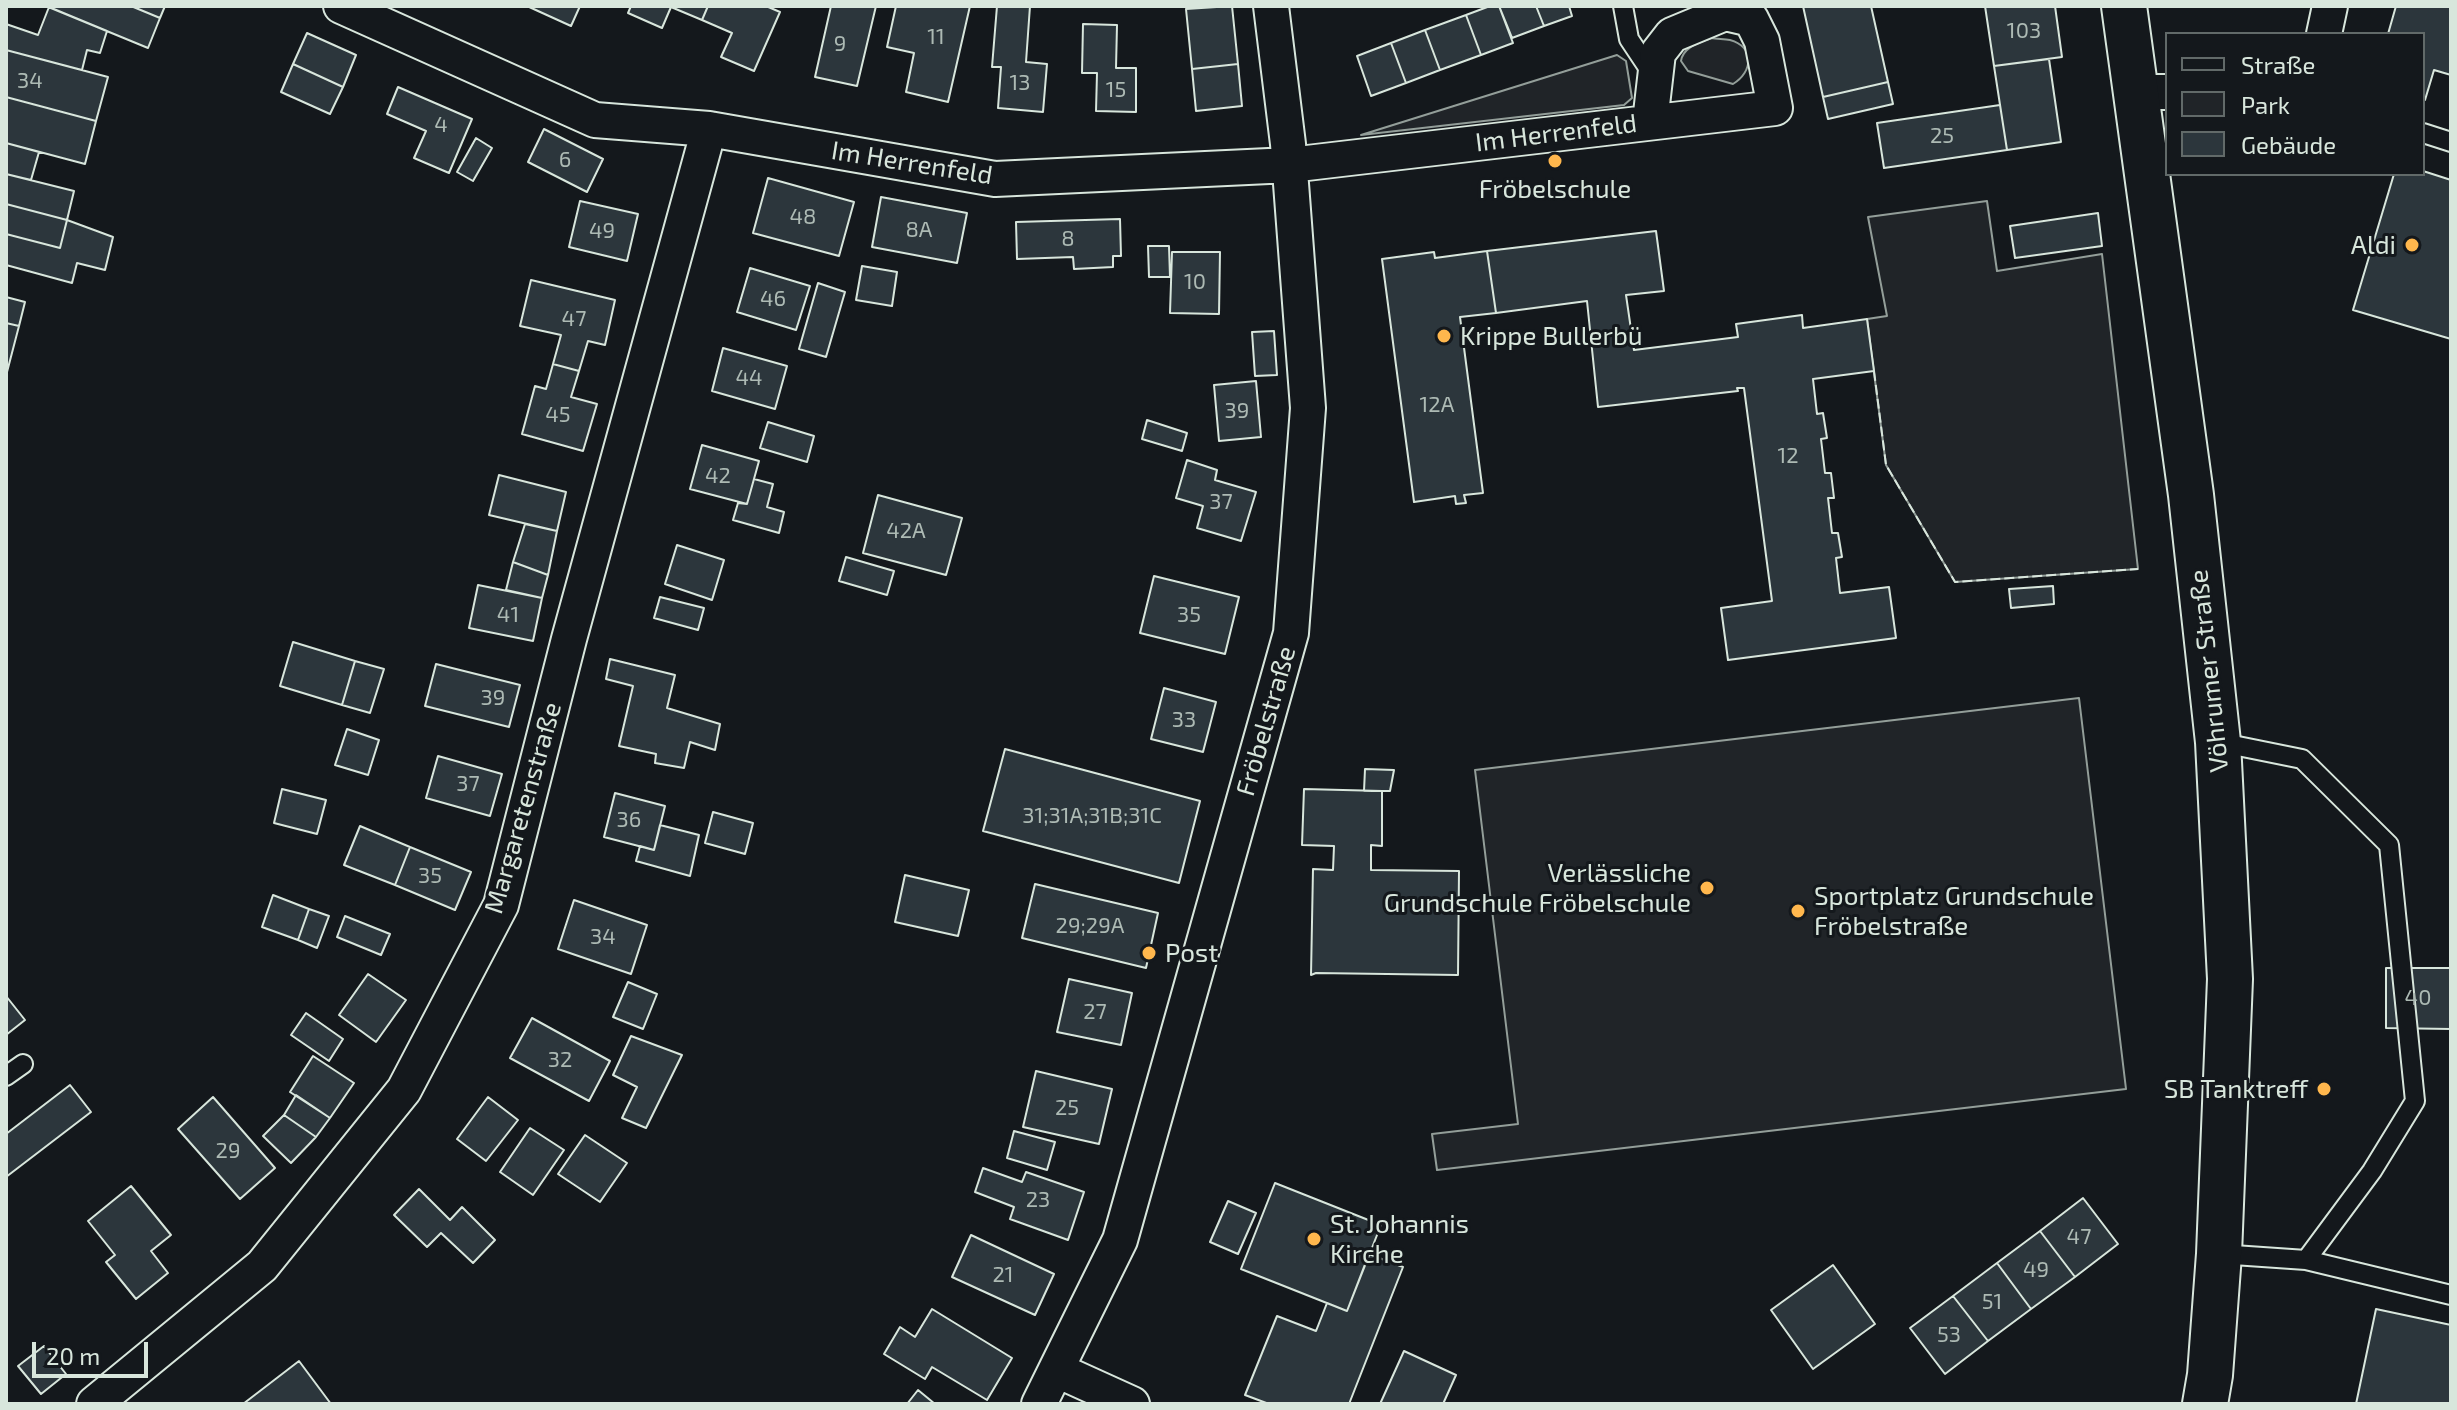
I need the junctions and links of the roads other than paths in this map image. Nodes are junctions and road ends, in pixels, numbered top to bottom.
1 (341, 6) edge
2 (1271, 6) edge
3 (1623, 6) edge
4 (2124, 6) edge
5 (2330, 6) edge
6 (2324, 32) edge
7 (1655, 78) junction
8 (2151, 92) edge
9 (1650, 122) junction
10 (709, 129) junction
11 (2425, 134) edge
12 (2451, 142) edge
13 (1290, 165) junction
14 (2218, 742) junction
15 (23, 1064) dead end
16 (6, 1076) edge
17 (2219, 1254) junction
18 (2306, 1260) junction
19 (2451, 1295) edge
20 (1057, 1370) junction
21 (94, 1404) edge
22 (1039, 1404) edge
23 (1132, 1404) edge
24 (2205, 1404) edge

1 - 10 street, Im Herrenfeld
2 - 13 street, Fröbelstraße
3 - 7 lane
4 - 8 main road, Vöhrumer Straße
5 - 6 street
7 - 9 street, Im Herrenfeld
7 - 9 street, Im Herrenfeld
8 - 14 main road, Vöhrumer Straße
9 - 13 street, Im Herrenfeld
10 - 13 street, Im Herrenfeld
10 - 21 street, Margaretenstraße
11 - 12 lane
13 - 20 street, Fröbelstraße
14 - 17 main road, Vöhrumer Straße
14 - 18 lane
15 - 16 lane
17 - 18 lane
17 - 24 main road, Vöhrumer Straße
18 - 19 lane
20 - 22 street, Fröbelstraße
20 - 23 street

